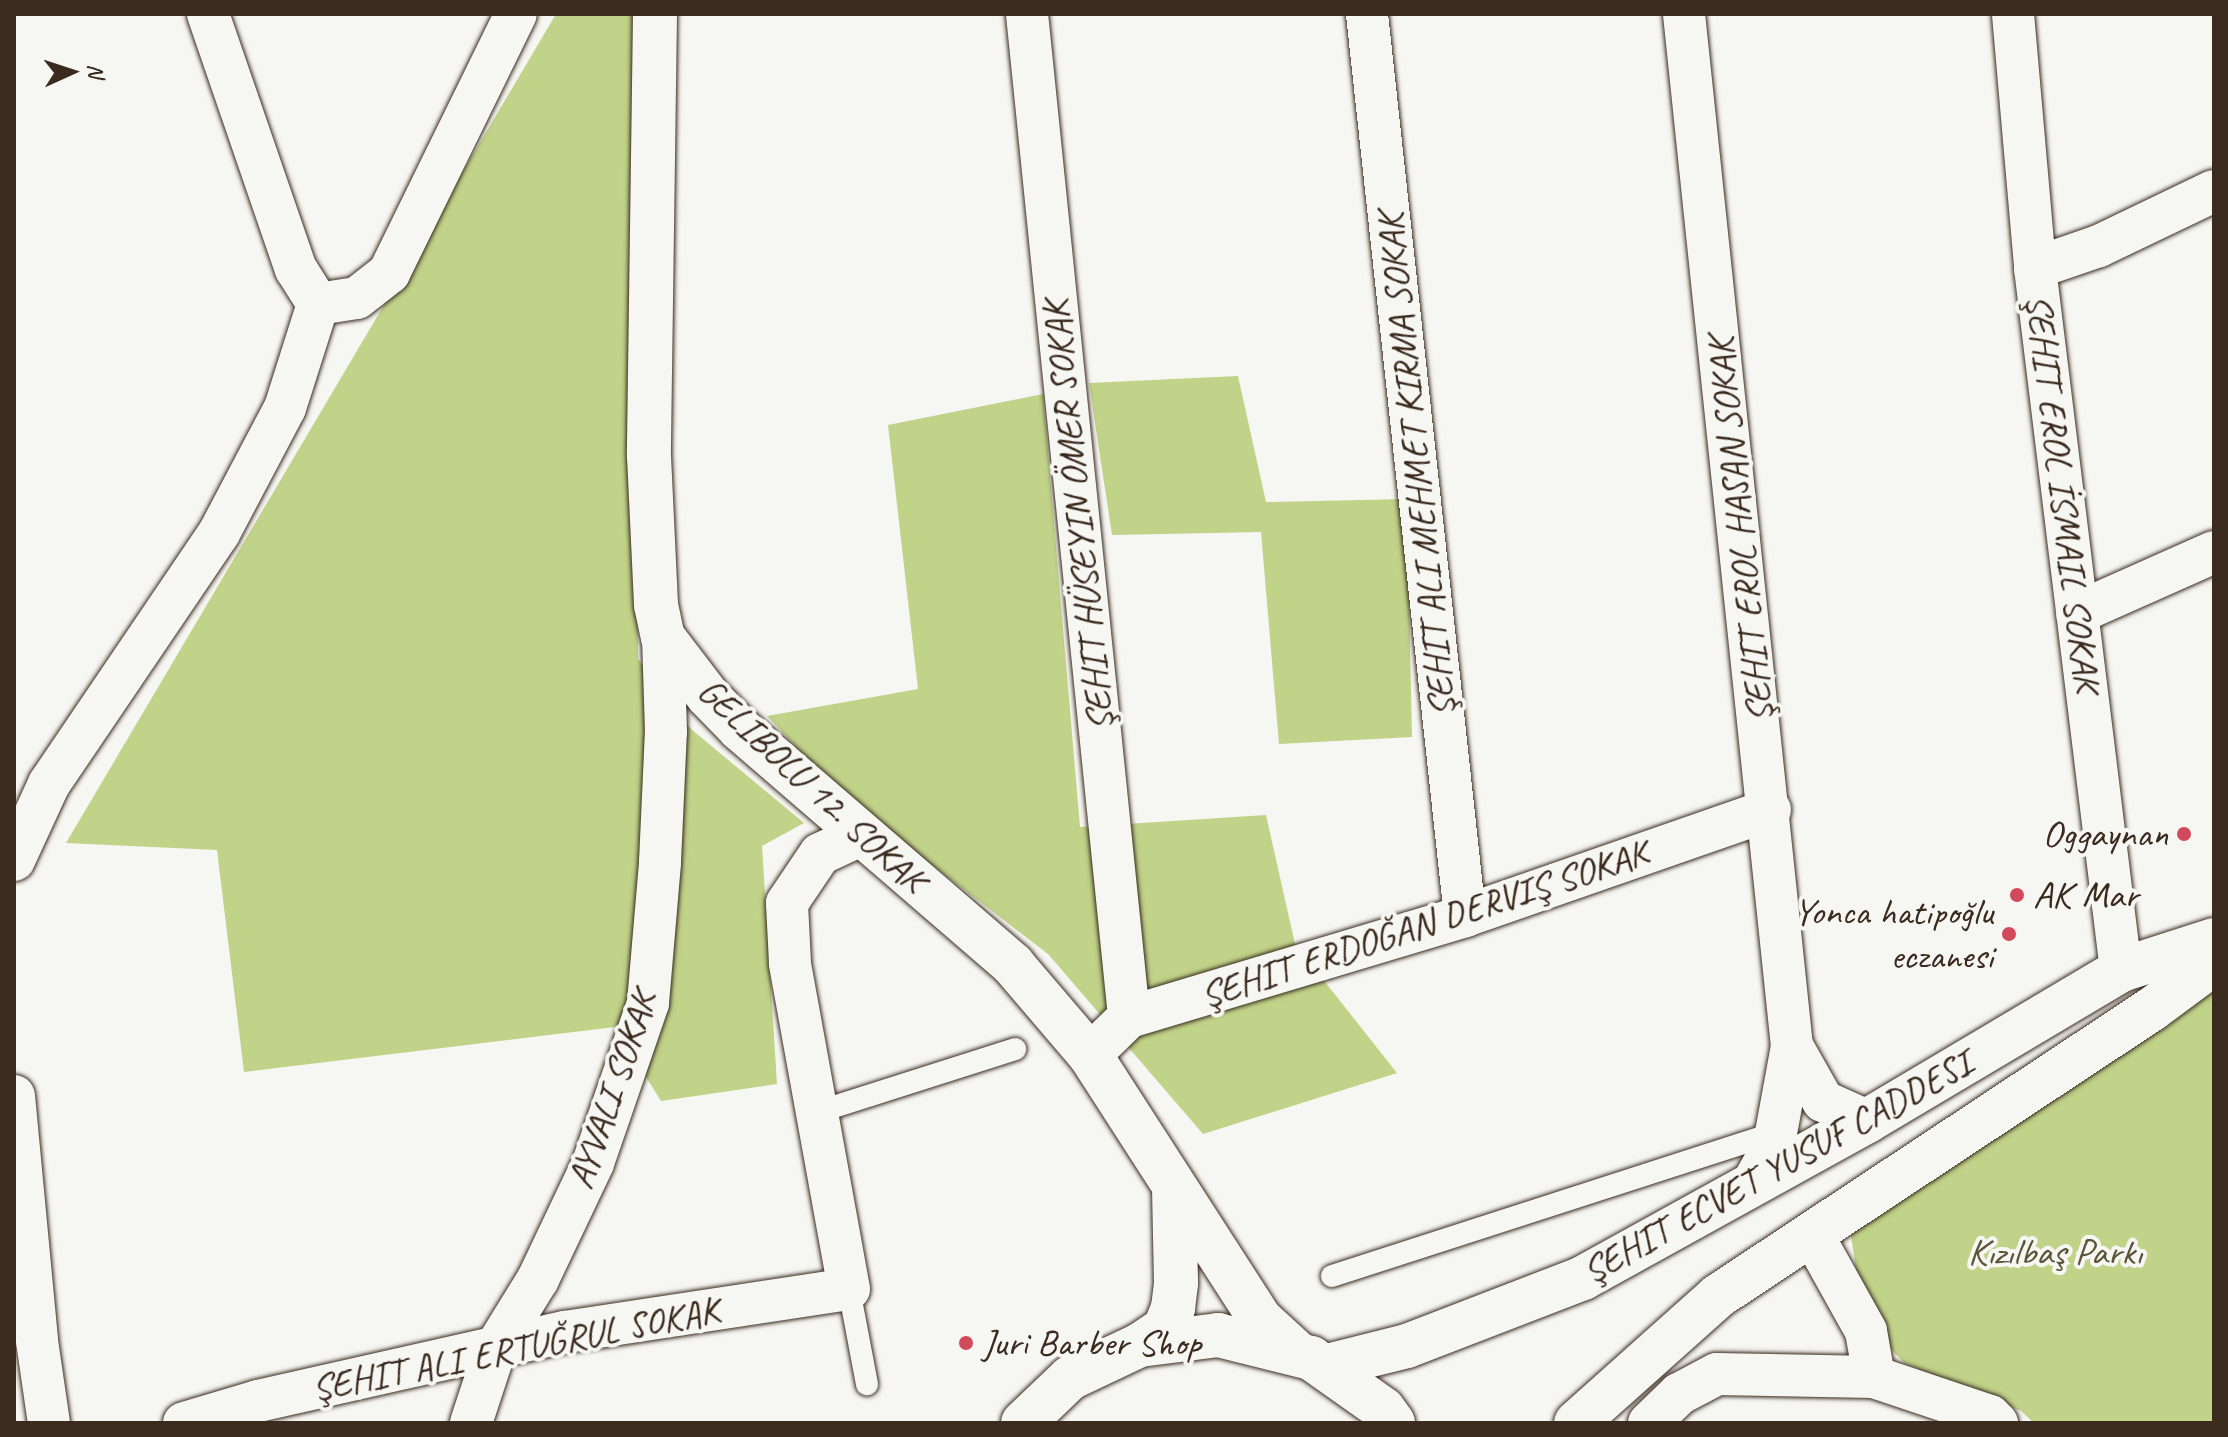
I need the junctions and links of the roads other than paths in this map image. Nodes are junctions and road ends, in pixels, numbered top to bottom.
1 (208, 14) edge
2 (516, 14) edge
3 (655, 14) edge
4 (1027, 14) edge
5 (1367, 14) edge
6 (1684, 14) edge
7 (2013, 14) edge
8 (2214, 191) edge
9 (2035, 268) junction
10 (318, 304) junction
11 (2214, 552) edge
12 (2077, 613) junction
13 (663, 637) junction
14 (1770, 810) junction
15 (861, 835) junction
16 (14, 860) edge
17 (1465, 916) junction
18 (2214, 940) edge
19 (2214, 963) edge
20 (2121, 970) junction
21 (1129, 1017) junction
22 (1792, 1046) junction
23 (1015, 1049) dead end
24 (1090, 1055) junction
25 (14, 1096) edge
26 (818, 1112) junction
27 (1867, 1121) junction
28 (1776, 1133) junction
29 (1752, 1184) junction
30 (1174, 1190) junction
31 (1812, 1234) junction
32 (1332, 1276) dead end
33 (849, 1289) junction
34 (1140, 1345) junction
35 (496, 1347) junction
36 (1311, 1358) junction
37 (1874, 1377) junction
38 (867, 1384) dead end
39 (1653, 1421) edge
40 (49, 1423) edge
41 (184, 1423) edge
42 (471, 1423) edge
43 (1023, 1423) edge
44 (1393, 1423) edge
45 (1576, 1423) edge
46 (1997, 1423) edge

1 - 10 street
2 - 10 street
3 - 13 main road, GELIBOLU 12. SOKAK
4 - 21 street, ŞEHIT HÜSEYIN ÖMER SOKAK
5 - 17 street
6 - 14 street, ŞEHIT EROL HASAN SOKAK
7 - 9 street, ŞEHIT EROL İSMAIL SOKAK
8 - 9 street
9 - 12 street, ŞEHIT EROL İSMAIL SOKAK
10 - 16 street
11 - 12 street
12 - 20 street, ŞEHIT EROL İSMAIL SOKAK
13 - 15 main road, GELIBOLU 12. SOKAK
13 - 35 street
14 - 17 street, ŞEHIT ERDOĞAN DERVIŞ SOKAK
14 - 22 street, ŞEHIT EROL HASAN SOKAK
15 - 24 main road, GELIBOLU 12. SOKAK
15 - 26 street
17 - 21 street, ŞEHIT ERDOĞAN DERVIŞ SOKAK
18 - 20 main road, ŞEHIT ECVET YUSUF CADDESI
19 - 31 main road, ŞEHIT ECVET YUSUF CADDESI
20 - 27 main road, ŞEHIT ECVET YUSUF CADDESI
21 - 24 street, ŞEHIT ERDOĞAN DERVIŞ SOKAK
22 - 27 street, ŞEHIT EROL HASAN SOKAK
22 - 28 street, ŞEHIT EROL HASAN SOKAK
23 - 26 lane
24 - 30 main road, GELIBOLU 12. SOKAK
25 - 40 street
26 - 33 street
27 - 29 main road, ŞEHIT ECVET YUSUF CADDESI
28 - 29 street, ŞEHIT EROL HASAN SOKAK
28 - 32 lane
29 - 36 main road, ŞEHIT ECVET YUSUF CADDESI
30 - 34 main road
30 - 36 main road, GELIBOLU 12. SOKAK
31 - 37 street
31 - 45 main road, ŞEHIT ECVET YUSUF CADDESI
33 - 35 street, ŞEHIT ALI ERTUĞRUL SOKAK
33 - 38 lane
34 - 36 main road
34 - 43 main road
35 - 41 street, ŞEHIT ALI ERTUĞRUL SOKAK
35 - 42 street
36 - 44 main road, GELIBOLU 12. SOKAK
37 - 39 street
37 - 46 street

